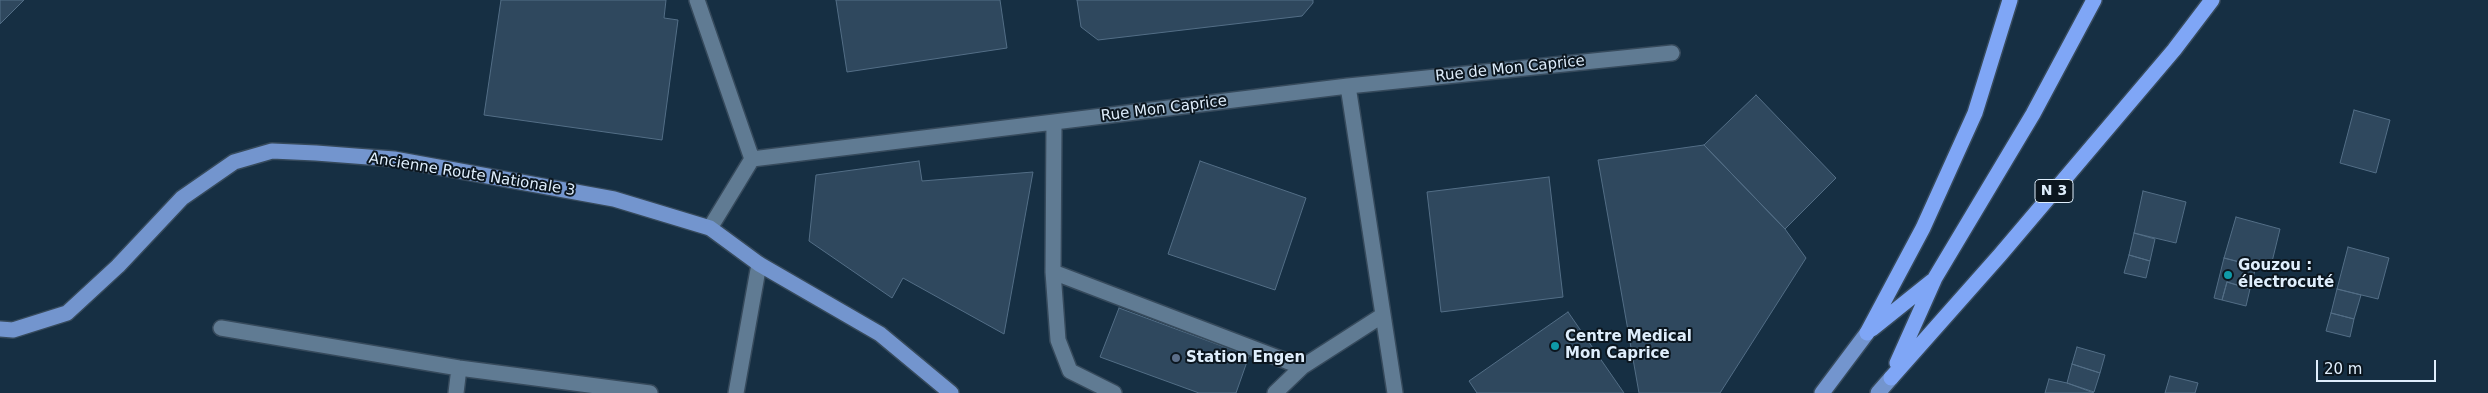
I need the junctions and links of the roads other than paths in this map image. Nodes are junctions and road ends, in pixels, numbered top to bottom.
1 (697, 0) edge
2 (2010, 0) edge
3 (2094, 0) edge
4 (2212, 0) edge
5 (1672, 53) dead end
6 (1348, 86) junction
7 (1054, 122) junction
8 (752, 159) junction
9 (710, 228) junction
10 (759, 264) junction
11 (1052, 272) junction
12 (1935, 278) junction
13 (1383, 315) junction
14 (221, 328) dead end
15 (0, 329) edge
16 (1867, 333) junction
17 (1302, 367) junction
18 (460, 368) junction
19 (1891, 378) junction
20 (456, 393) edge
21 (650, 393) edge
22 (736, 393) edge
23 (951, 393) edge
24 (1114, 393) edge
25 (1275, 393) edge
26 (1395, 393) edge
27 (1822, 393) edge
28 (1878, 393) edge

1 - 8 street
2 - 16 highway, N 3
3 - 12 highway, N 3
4 - 19 highway, N 3
5 - 6 street, Rue de Mon Caprice
6 - 7 street, Rue Mon Caprice
6 - 13 street
7 - 8 street, Rue Mon Caprice
7 - 11 street
8 - 9 street
9 - 10 main road, Ancienne Route Nationale 3
9 - 15 main road, Ancienne Route Nationale 3
10 - 22 street
10 - 23 main road, Ancienne Route Nationale 3
11 - 17 street
11 - 24 street
12 - 16 highway, N 3
12 - 19 highway, N 3
13 - 17 street
13 - 26 street
14 - 18 street
16 - 27 main road, N 3
17 - 25 street
18 - 20 street
18 - 21 street
19 - 28 main road, N 3

